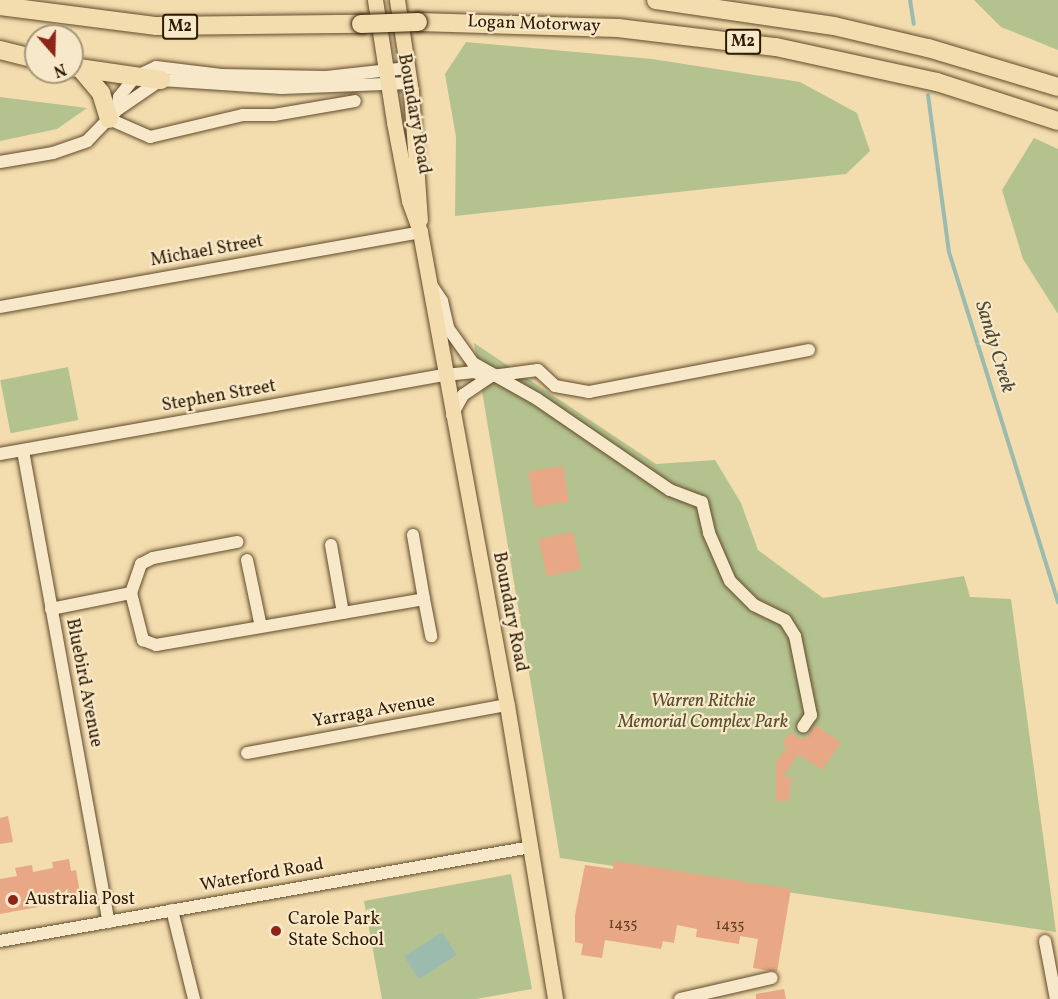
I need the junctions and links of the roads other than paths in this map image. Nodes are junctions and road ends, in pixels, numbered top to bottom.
1 (375, 0) edge
2 (397, 0) edge
3 (656, 0) edge
4 (0, 6) edge
5 (0, 50) edge
6 (24, 56) edge
7 (84, 68) edge
8 (84, 75) edge
9 (409, 75) junction
10 (135, 77) junction
11 (386, 78) junction
12 (161, 80) junction
13 (1058, 87) edge
14 (355, 101) dead end
15 (113, 114) junction
16 (1058, 121) edge
17 (0, 162) edge
18 (420, 232) junction
19 (429, 280) junction
20 (0, 307) edge
21 (809, 350) dead end
22 (445, 375) junction
23 (491, 376) junction
24 (452, 415) junction
25 (22, 451) junction
26 (0, 454) edge
27 (414, 535) dead end
28 (237, 542) dead end
29 (331, 545) dead end
30 (247, 560) dead end
31 (131, 593) junction
32 (424, 599) junction
33 (51, 609) junction
34 (343, 613) junction
35 (261, 627) junction
36 (431, 636) dead end
37 (507, 705) junction
38 (803, 727) dead end
39 (248, 753) dead end
40 (531, 847) junction
41 (172, 910) junction
42 (109, 922) junction
43 (0, 941) edge
44 (1045, 941) dead end
45 (772, 978) dead end
46 (194, 999) edge
47 (555, 999) edge
48 (680, 999) edge
49 (1056, 999) edge

1 - 11 main road, Boundary Road
2 - 9 main road, Boundary Road
3 - 13 highway, M2
4 - 16 highway, Logan Motorway / M2, bridge
5 - 6 highway
7 - 10 highway
8 - 15 highway
9 - 11 street
9 - 18 main road, Boundary Road
10 - 11 street
10 - 12 highway
10 - 15 street
11 - 12 street
11 - 18 main road, Boundary Road
12 - 15 street
14 - 15 street
15 - 17 street
18 - 19 main road, Boundary Road
18 - 20 street, Michael Street
19 - 22 main road, Boundary Road
19 - 23 street
21 - 23 street
22 - 23 street, Stephen Street
22 - 24 main road, Boundary Road
22 - 25 street, Stephen Street
23 - 24 street
23 - 38 street
24 - 37 main road, Boundary Road
25 - 26 street, Stephen Street
25 - 33 street, Bluebird Avenue
27 - 32 street
28 - 31 street
29 - 34 street
30 - 35 street
31 - 33 street
31 - 35 street
32 - 34 street
32 - 36 street
33 - 42 street, Bluebird Avenue
34 - 35 street
37 - 39 street, Yarraga Avenue
37 - 40 main road, Boundary Road
40 - 41 street, Waterford Road
40 - 47 main road, Boundary Road
41 - 42 street, Waterford Road
41 - 46 street
42 - 43 street, Waterford Road
44 - 49 street
45 - 48 street

